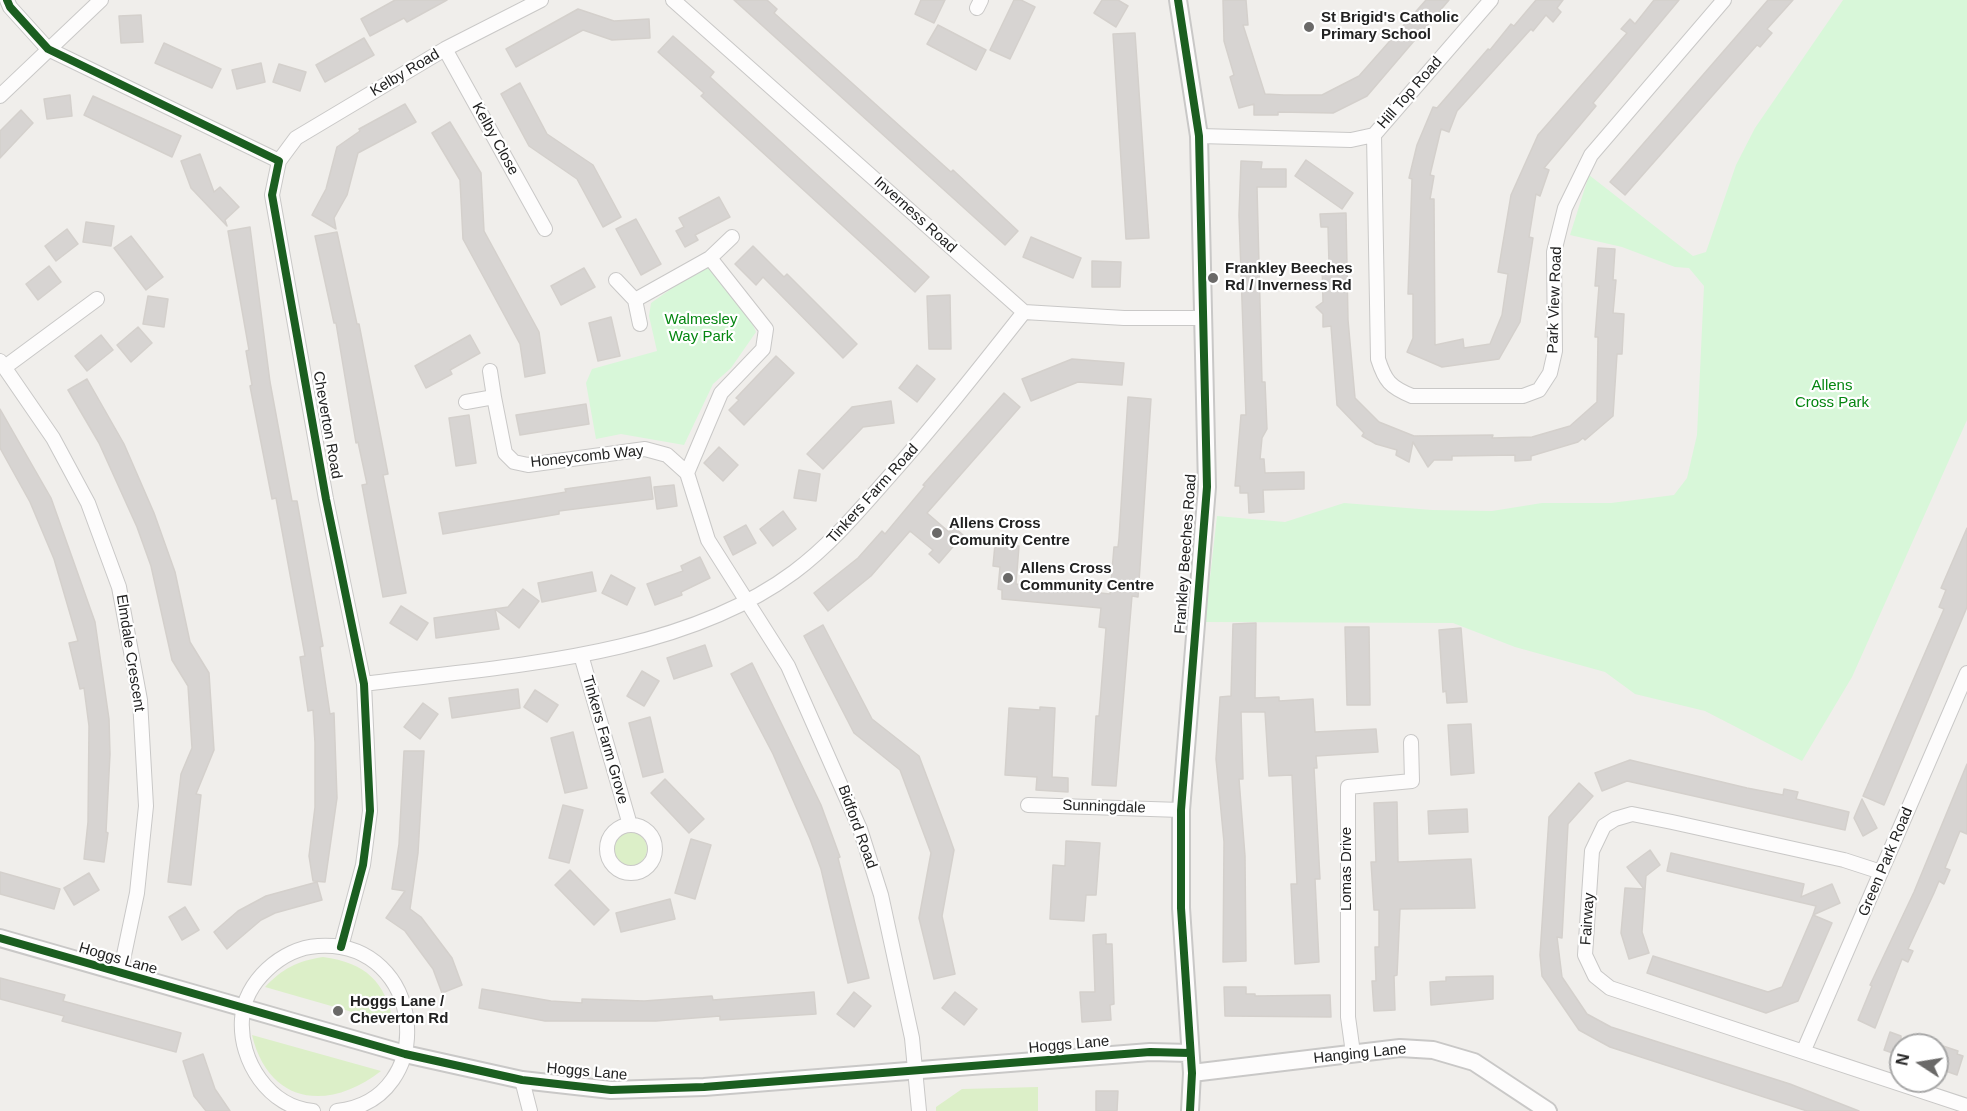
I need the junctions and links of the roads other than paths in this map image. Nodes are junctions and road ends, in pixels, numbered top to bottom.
1 (8, 0) edge
2 (101, 0) edge
3 (541, 0) edge
4 (673, 0) edge
5 (1178, 0) edge
6 (1491, 0) edge
7 (1724, 0) edge
8 (48, 49) junction
9 (445, 49) junction
10 (0, 96) edge
11 (1374, 135) junction
12 (1199, 136) junction
13 (279, 161) junction
14 (545, 229) dead end
15 (732, 237) dead end
16 (710, 258) junction
17 (616, 280) dead end
18 (97, 299) dead end
19 (635, 300) junction
20 (1024, 312) junction
21 (1202, 318) junction
22 (640, 324) dead end
23 (3, 364) edge
24 (490, 371) dead end
25 (494, 397) junction
26 (466, 402) dead end
27 (687, 473) junction
28 (748, 601) junction
29 (581, 655) junction
30 (1967, 673) edge
31 (364, 684) junction
32 (1411, 742) dead end
33 (1028, 805) dead end
34 (1181, 810) junction
35 (630, 825) dead end
36 (1881, 872) junction
37 (0, 938) edge
38 (341, 947) junction
39 (120, 974) junction
40 (244, 1007) junction
41 (1804, 1050) junction
42 (1190, 1053) junction
43 (1353, 1053) junction
44 (405, 1054) junction
45 (916, 1071) junction
46 (1192, 1072) junction
47 (522, 1080) junction
48 (1967, 1106) edge
49 (289, 1108) edge
50 (314, 1111) edge
51 (337, 1111) edge
52 (530, 1111) edge
53 (920, 1111) edge
54 (1190, 1111) edge
55 (1548, 1111) edge

1 - 8 street
2 - 8 street
3 - 9 street, Kelby Road
4 - 20 street, Inverness Road
5 - 12 street, Frankley Beeches Road
6 - 11 street, Hill Top Road
7 - 11 street, Park View Road
8 - 10 street
8 - 13 street
9 - 13 street, Kelby Road
9 - 14 street, Kelby Close
11 - 12 street, Hill Top Road
12 - 21 street, Frankley Beeches Road
13 - 31 street, Cheverton Road
15 - 16 street
16 - 19 street
16 - 27 street
17 - 19 street
18 - 23 street
19 - 22 street
20 - 21 street
20 - 28 street, Tinkers Farm Road
21 - 34 street, Frankley Beeches Road
23 - 39 street, Elmdale Crescent
24 - 25 street, Honeycomb Way
25 - 26 street
25 - 27 street, Honeycomb Way
27 - 28 street
28 - 29 street, Tinkers Farm Road
28 - 45 street, Bidford Road
29 - 31 street, Tinkers Farm Road
29 - 35 street, Tinkers Farm Grove
30 - 36 street, Green Park Road
31 - 38 street, Cheverton Road
32 - 43 street, Lomas Drive
33 - 34 street, Sunningdale
34 - 42 street, Frankley Beeches Road
36 - 41 street, Green Park Road
36 - 41 street, Fairway
37 - 39 street, Hoggs Lane
38 - 40 street
38 - 44 street
39 - 40 street, Hoggs Lane
40 - 44 street, Hoggs Lane
40 - 49 street
41 - 48 street, Fairway
42 - 45 street, Hoggs Lane
42 - 46 street, Frankley Beeches Road
43 - 46 street, Hanging Lane
43 - 55 street, Hanging Lane
44 - 47 street, Hoggs Lane
44 - 51 street
45 - 47 street, Hoggs Lane
45 - 53 street, Bidford Road
46 - 54 street, Frankley Beeches Road
47 - 52 street
49 - 50 street

